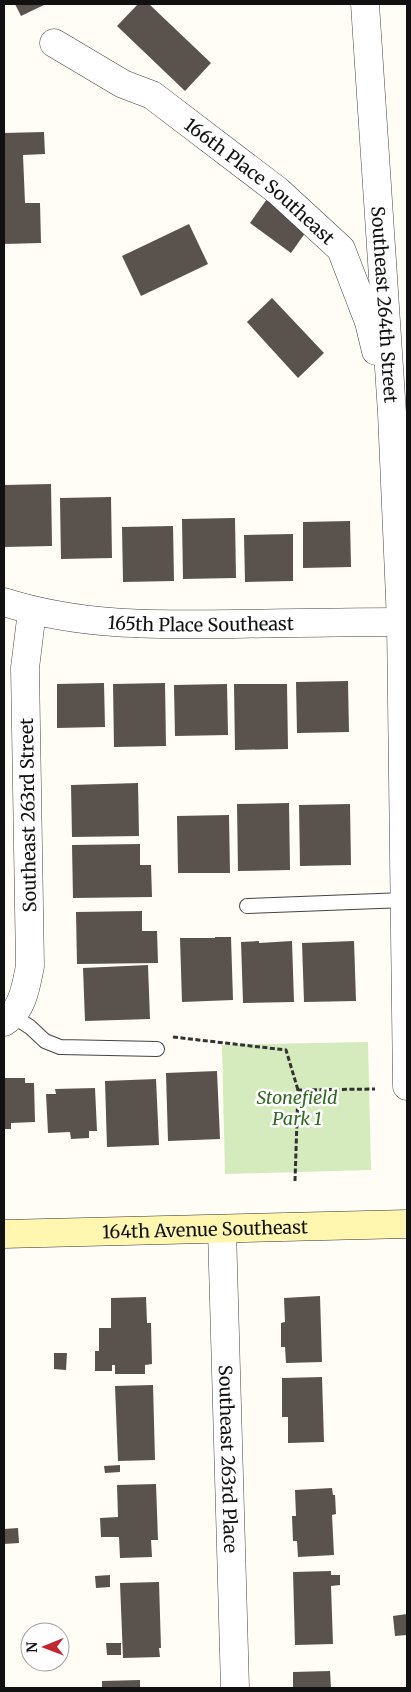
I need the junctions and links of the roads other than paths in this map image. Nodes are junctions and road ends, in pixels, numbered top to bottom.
1 (365, 4) edge
2 (54, 43) dead end
3 (392, 413) junction
4 (4, 602) edge
5 (32, 610) junction
6 (401, 622) junction
7 (405, 900) junction
8 (247, 906) dead end
9 (8, 1019) edge
10 (157, 1049) road end
11 (407, 1086) edge
12 (407, 1224) edge
13 (222, 1230) junction
14 (4, 1234) edge
15 (235, 1688) edge

1 - 3 street, Southeast 264th Street
2 - 3 street, 166th Place Southeast
3 - 6 street, Southeast 264th Street
4 - 5 street, 165th Place Southeast
5 - 6 street, 165th Place Southeast
5 - 9 street, Southeast 263rd Street
6 - 7 street, Southeast 264th Street
7 - 8 lane
7 - 11 street, Southeast 264th Street
9 - 10 lane
12 - 13 street, 164th Avenue Southeast
13 - 14 street, 164th Avenue Southeast
13 - 15 street, Southeast 263rd Place

